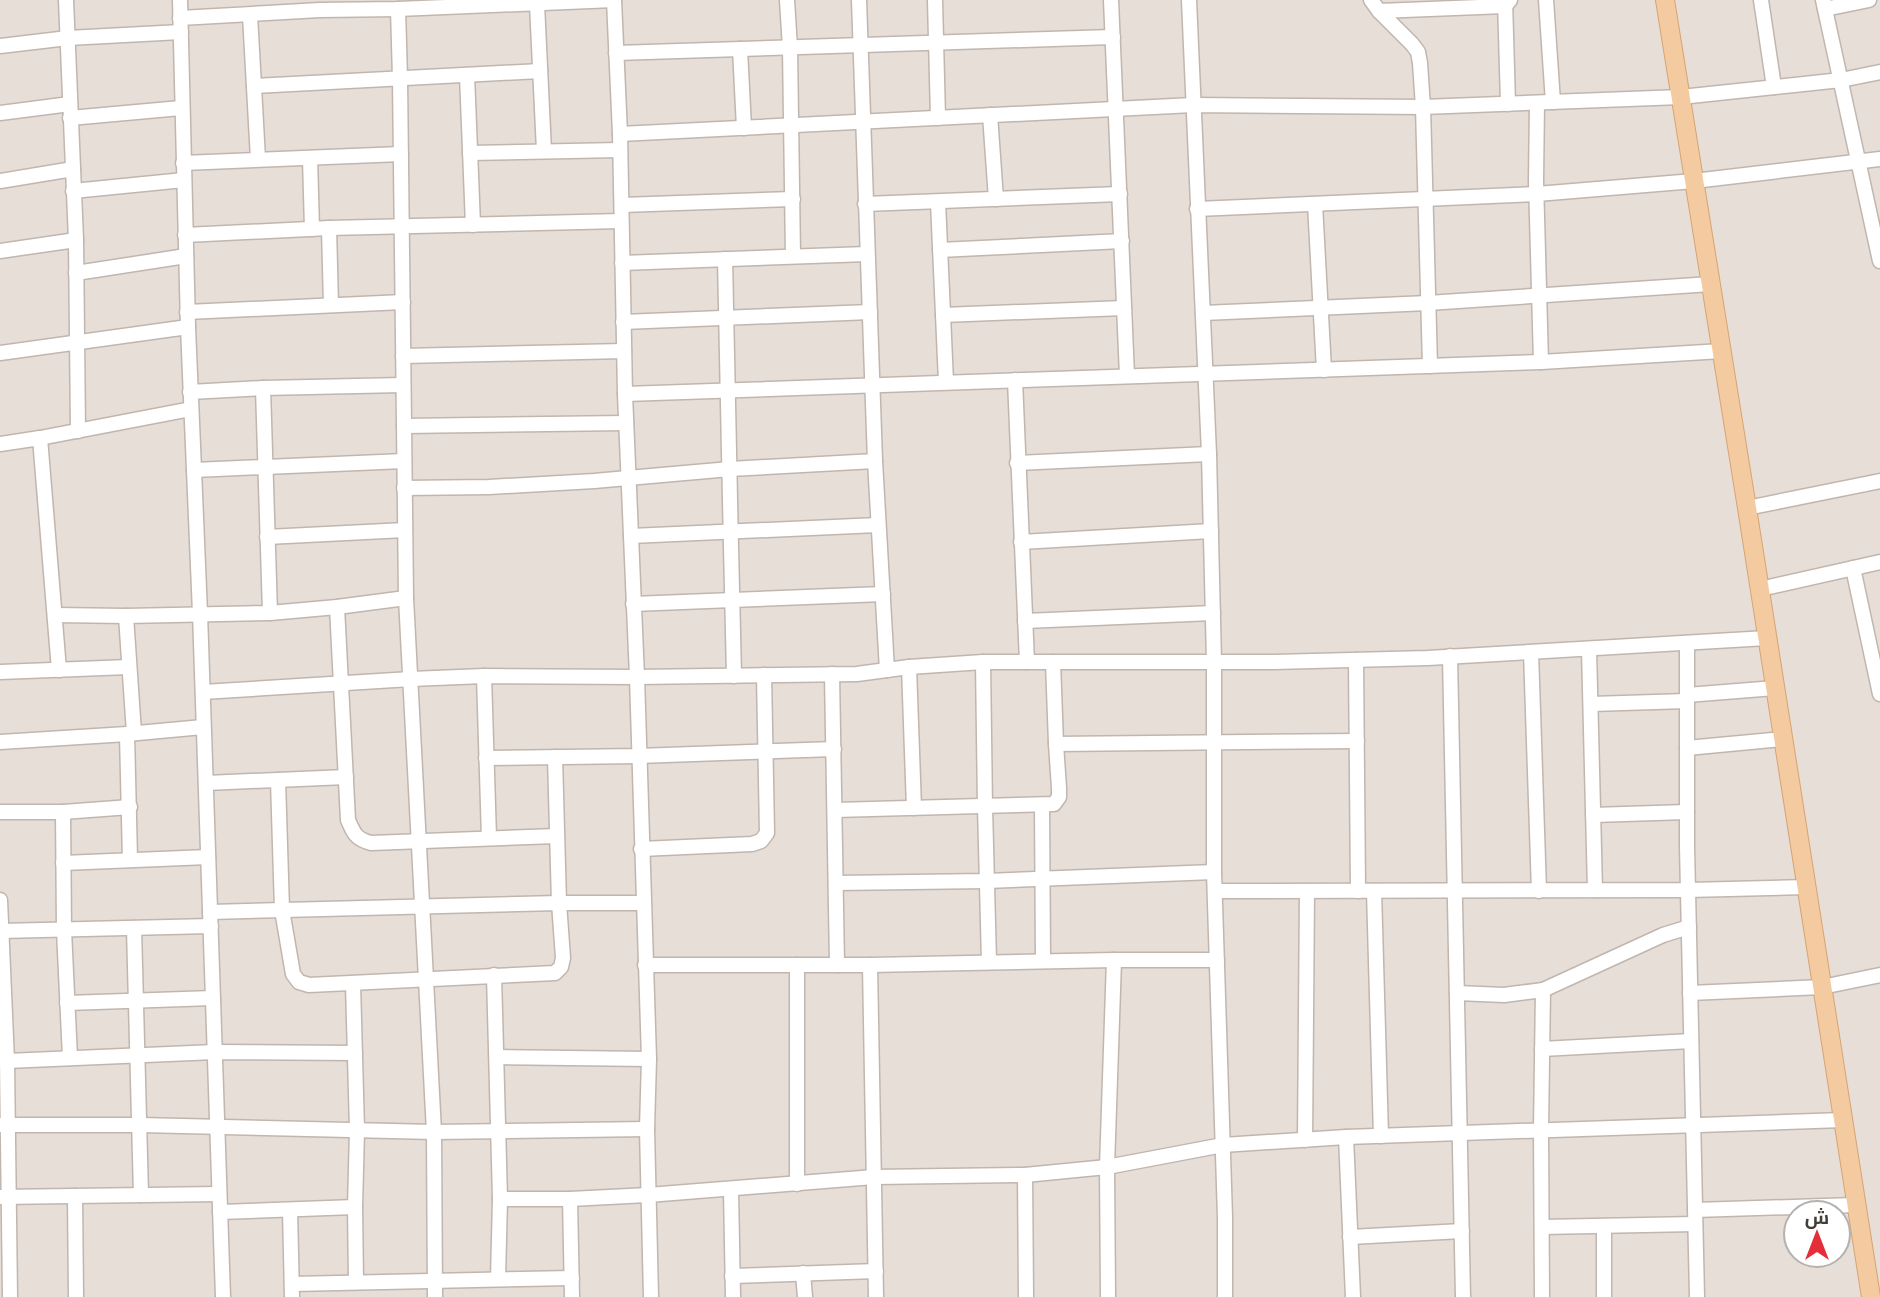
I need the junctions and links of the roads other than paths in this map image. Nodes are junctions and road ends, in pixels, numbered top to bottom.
1 (66, 0) edge
2 (180, 0) edge
3 (614, 0) edge
4 (787, 0) edge
5 (859, 0) edge
6 (935, 0) edge
7 (1111, 0) edge
8 (1189, 0) edge
9 (1546, 0) edge
10 (1665, 0) edge
11 (1761, 0) edge
12 (1869, 0) edge
13 (1507, 2) edge
14 (469, 3) edge
15 (537, 4) junction
16 (320, 5) edge
17 (1824, 5) edge
18 (1375, 6) edge
19 (398, 9) junction
20 (250, 15) junction
21 (180, 25) junction
22 (1113, 37) junction
23 (68, 38) junction
24 (937, 42) junction
25 (860, 45) junction
26 (0, 46) edge
27 (790, 48) junction
28 (740, 49) junction
29 (616, 53) junction
30 (540, 71) junction
31 (1880, 72) edge
32 (467, 75) junction
33 (400, 78) junction
34 (1841, 80) junction
35 (254, 86) junction
36 (1774, 87) junction
37 (1681, 97) junction
38 (1553, 102) junction
39 (1537, 103) junction
40 (1508, 104) junction
41 (1193, 105) junction
42 (1423, 107) junction
43 (181, 108) junction
44 (1115, 108) junction
45 (70, 111) junction
46 (0, 113) edge
47 (990, 116) junction
48 (938, 118) junction
49 (862, 122) junction
50 (791, 126) junction
51 (744, 128) junction
52 (620, 134) junction
53 (620, 150) junction
54 (544, 151) junction
55 (470, 153) junction
56 (401, 154) junction
57 (310, 158) junction
58 (258, 159) junction
59 (1880, 159) edge
60 (1858, 162) junction
61 (183, 163) junction
62 (73, 169) junction
63 (184, 180) junction
64 (0, 181) edge
65 (1694, 181) junction
66 (74, 191) junction
67 (1120, 194) junction
68 (1537, 194) junction
69 (793, 199) junction
70 (996, 200) junction
71 (1425, 200) junction
72 (938, 202) junction
73 (865, 204) junction
74 (1315, 204) junction
75 (622, 205) junction
76 (1197, 209) junction
77 (621, 221) junction
78 (473, 225) junction
79 (402, 226) junction
80 (329, 228) junction
81 (312, 229) junction
82 (185, 234) junction
83 (76, 240) junction
84 (1122, 241) junction
85 (940, 250) junction
86 (0, 251) edge
87 (867, 254) junction
88 (186, 256) junction
89 (793, 256) junction
90 (726, 259) junction
91 (1880, 261) edge
92 (622, 263) junction
93 (76, 273) junction
94 (1711, 284) junction
95 (1539, 296) junction
96 (403, 302) junction
97 (1428, 303) junction
98 (331, 305) junction
99 (1124, 308) junction
100 (1321, 308) junction
101 (187, 312) junction
102 (870, 312) junction
103 (1203, 313) junction
104 (943, 315) junction
105 (726, 318) junction
106 (623, 322) junction
107 (188, 327) junction
108 (76, 343) junction
109 (624, 351) junction
110 (1721, 351) junction
111 (0, 353) edge
112 (403, 356) junction
113 (1541, 362) junction
114 (1430, 366) junction
115 (1324, 370) junction
116 (1205, 374) junction
117 (1127, 376) junction
118 (1015, 380) junction
119 (946, 382) junction
120 (403, 385) junction
121 (872, 385) junction
122 (262, 388) junction
123 (726, 390) junction
124 (190, 392) junction
125 (625, 394) junction
126 (191, 409) junction
127 (626, 423) junction
128 (404, 426) junction
129 (78, 431) junction
130 (40, 438) junction
131 (0, 444) edge
132 (1209, 454) junction
133 (404, 461) junction
134 (875, 461) junction
135 (1017, 463) junction
136 (265, 467) junction
137 (730, 469) junction
138 (194, 470) junction
139 (628, 477) junction
140 (1880, 481) edge
141 (404, 488) junction
142 (1747, 508) junction
143 (878, 525) junction
144 (405, 530) junction
145 (731, 531) junction
146 (1211, 531) junction
147 (631, 536) junction
148 (267, 537) junction
149 (1021, 542) junction
150 (1880, 562) edge
151 (1853, 568) junction
152 (1760, 589) junction
153 (883, 594) junction
154 (406, 598) junction
155 (732, 600) junction
156 (634, 604) junction
157 (337, 607) junction
158 (270, 612) junction
159 (200, 613) junction
160 (1213, 613) junction
161 (55, 615) junction
162 (126, 616) junction
163 (1025, 621) junction
164 (1767, 638) junction
165 (1687, 643) junction
166 (1589, 649) junction
167 (1531, 652) junction
168 (1450, 656) junction
169 (1356, 660) junction
170 (983, 662) junction
171 (1027, 662) junction
172 (1053, 662) junction
173 (1214, 662) junction
174 (129, 667) junction
175 (909, 667) junction
176 (59, 670) junction
177 (887, 670) junction
178 (0, 673) edge
179 (832, 674) junction
180 (764, 675) junction
181 (484, 676) junction
182 (734, 676) junction
183 (636, 677) junction
184 (411, 679) junction
185 (341, 683) junction
186 (1775, 688) junction
187 (203, 692) junction
188 (1880, 694) edge
189 (1687, 698) junction
190 (1591, 704) junction
191 (204, 727) junction
192 (131, 734) junction
193 (1783, 739) junction
194 (1357, 741) junction
195 (0, 742) edge
196 (1214, 743) junction
197 (1056, 744) junction
198 (1687, 748) junction
199 (834, 749) junction
200 (765, 751) junction
201 (638, 756) junction
202 (555, 757) junction
203 (486, 758) junction
204 (346, 777) junction
205 (278, 780) junction
206 (205, 783) junction
207 (1042, 806) junction
208 (130, 807) junction
209 (985, 807) junction
210 (914, 808) junction
211 (835, 810) junction
212 (63, 812) junction
213 (1687, 812) junction
214 (0, 813) edge
215 (1593, 815) junction
216 (556, 836) junction
217 (489, 838) junction
218 (419, 840) junction
219 (641, 849) junction
220 (208, 857) junction
221 (130, 860) junction
222 (63, 863) junction
223 (1214, 872) junction
224 (1042, 878) junction
225 (987, 881) junction
226 (836, 883) junction
227 (1806, 887) junction
228 (1595, 890) junction
229 (1688, 890) junction
230 (1215, 891) junction
231 (1307, 891) junction
232 (1358, 891) junction
233 (1374, 891) junction
234 (1455, 891) junction
235 (1539, 891) junction
236 (0, 900) edge
237 (559, 903) junction
238 (643, 903) junction
239 (423, 907) junction
240 (282, 910) junction
241 (210, 919) junction
242 (1689, 927) junction
243 (134, 928) junction
244 (64, 930) junction
245 (1, 931) edge
246 (1114, 960) junction
247 (1217, 960) junction
248 (1043, 961) junction
249 (989, 962) junction
250 (645, 965) junction
251 (797, 965) junction
252 (837, 965) junction
253 (870, 965) junction
254 (495, 975) junction
255 (1880, 975) edge
256 (427, 978) junction
257 (353, 984) junction
258 (1822, 987) junction
259 (1543, 990) junction
260 (1457, 993) junction
261 (1690, 993) junction
262 (213, 998) junction
263 (136, 1001) junction
264 (67, 1003) junction
265 (1691, 1041) junction
266 (1542, 1049) junction
267 (215, 1052) junction
268 (355, 1053) junction
269 (138, 1055) junction
270 (496, 1057) junction
271 (70, 1058) junction
272 (649, 1059) junction
273 (4, 1060) edge
274 (1843, 1120) junction
275 (4, 1125) edge
276 (140, 1125) junction
277 (1694, 1125) junction
278 (216, 1126) junction
279 (647, 1129) junction
280 (357, 1130) junction
281 (1541, 1130) junction
282 (498, 1131) junction
283 (434, 1132) junction
284 (1460, 1133) junction
285 (1381, 1136) junction
286 (1346, 1137) junction
287 (1305, 1140) junction
288 (1223, 1145) junction
289 (1107, 1167) junction
290 (1025, 1175) junction
291 (874, 1177) junction
292 (797, 1184) junction
293 (731, 1189) junction
294 (219, 1194) junction
295 (141, 1195) junction
296 (648, 1195) junction
297 (75, 1196) junction
298 (5, 1197) edge
299 (500, 1199) junction
300 (570, 1199) junction
301 (1855, 1205) junction
302 (355, 1207) junction
303 (290, 1210) junction
304 (220, 1212) junction
305 (1695, 1217) junction
306 (1604, 1226) junction
307 (1542, 1227) junction
308 (1462, 1231) junction
309 (1350, 1237) junction
310 (5, 1245) edge
311 (876, 1270) junction
312 (803, 1273) junction
313 (732, 1276) junction
314 (572, 1278) junction
315 (498, 1279) junction
316 (435, 1280) junction
317 (356, 1282) junction
318 (292, 1291) edge
319 (10, 1297) edge
320 (76, 1297) edge
321 (223, 1297) edge
322 (435, 1297) edge
323 (572, 1297) edge
324 (651, 1297) edge
325 (733, 1297) edge
326 (805, 1297) edge
327 (876, 1297) edge
328 (1026, 1297) edge
329 (1108, 1297) edge
330 (1225, 1297) edge
331 (1353, 1297) edge
332 (1463, 1297) edge
333 (1542, 1297) edge
334 (1604, 1297) edge
335 (1697, 1297) edge
336 (1871, 1297) edge

1 - 23 street
2 - 21 street
3 - 15 street
3 - 29 street
4 - 27 street
5 - 25 street
6 - 24 street
7 - 22 street
8 - 41 street
9 - 38 street
10 - 37 main road
11 - 36 street
12 - 17 street
13 - 18 street
13 - 40 street
14 - 15 street
14 - 19 street
15 - 30 street
16 - 19 street
16 - 20 street
17 - 34 street
18 - 42 street
19 - 33 street
20 - 21 street
20 - 35 street
21 - 23 street
21 - 43 street
22 - 24 street
22 - 44 street
23 - 26 street
23 - 45 street
24 - 25 street
24 - 48 street
25 - 27 street
25 - 49 street
27 - 28 street
27 - 50 street
28 - 29 street
28 - 51 street
29 - 52 street
30 - 32 street
30 - 54 street
31 - 34 street
32 - 33 street
32 - 55 street
33 - 35 street
33 - 56 street
34 - 36 street
34 - 60 street
35 - 58 street
36 - 37 street
37 - 38 street
37 - 65 main road
38 - 39 street
39 - 40 street
39 - 68 street
40 - 42 street
41 - 42 street
41 - 44 street
41 - 76 street
42 - 71 street
43 - 45 street
43 - 61 street
44 - 47 street
44 - 67 street
45 - 46 street
45 - 62 street
47 - 48 street
47 - 70 street
48 - 49 street
49 - 50 street
49 - 73 street
50 - 51 street
50 - 69 street
51 - 52 street
52 - 53 street
53 - 54 street
53 - 75 street
54 - 55 street
55 - 78 street
56 - 57 street
56 - 79 street
57 - 58 street
57 - 81 street
58 - 61 street
59 - 60 street
60 - 65 street
60 - 91 street
61 - 63 street
62 - 64 street
62 - 66 street
63 - 66 street
63 - 82 street
65 - 68 street
65 - 94 main road
66 - 83 street
67 - 70 street
67 - 84 street
68 - 71 street
68 - 95 street
69 - 75 street
69 - 89 street
70 - 72 street
71 - 74 street
71 - 97 street
72 - 73 street
72 - 85 street
73 - 87 street
74 - 76 street
74 - 100 street
75 - 77 street
76 - 103 street
77 - 78 street
77 - 92 street
78 - 79 street
79 - 80 street
79 - 96 street
80 - 81 street
80 - 98 street
81 - 82 street
82 - 88 street
83 - 86 street
83 - 93 street
84 - 85 street
84 - 99 street
85 - 104 street
87 - 89 street
87 - 102 street
88 - 93 street
88 - 101 street
89 - 90 street
90 - 92 street
90 - 105 street
92 - 106 street
93 - 108 street
94 - 95 street
94 - 110 main road
95 - 97 street
95 - 113 street
96 - 98 street
96 - 112 street
97 - 100 street
97 - 114 street
98 - 101 street
99 - 104 street
99 - 117 street
100 - 103 street
100 - 115 street
101 - 107 street
102 - 105 street
102 - 121 street
103 - 116 street
104 - 119 street
105 - 106 street
105 - 123 street
106 - 109 street
107 - 108 street
107 - 124 street
108 - 111 street
108 - 129 street
109 - 112 street
109 - 125 street
110 - 113 street
110 - 142 main road
112 - 120 street
113 - 114 street
114 - 115 street
115 - 116 street
116 - 117 street
116 - 132 street
117 - 118 street
118 - 119 street
118 - 135 street
119 - 121 street
120 - 122 street
120 - 128 street
121 - 123 street
121 - 134 street
122 - 124 street
122 - 136 street
123 - 125 street
123 - 137 street
124 - 126 street
125 - 127 street
126 - 129 street
126 - 138 street
127 - 128 street
127 - 139 street
128 - 133 street
129 - 130 street
130 - 131 street
130 - 161 street
132 - 135 street
132 - 146 street
133 - 136 street
133 - 141 street
134 - 137 street
134 - 143 street
135 - 149 street
136 - 138 street
136 - 148 street
137 - 139 street
137 - 145 street
138 - 159 street
139 - 141 street
139 - 147 street
140 - 142 street
141 - 144 street
142 - 152 main road
143 - 145 street
143 - 153 street
144 - 148 street
144 - 154 street
145 - 147 street
145 - 155 street
146 - 149 street
146 - 160 street
147 - 156 street
148 - 158 street
149 - 163 street
150 - 151 street
151 - 152 street
151 - 188 street
152 - 164 main road
153 - 155 street
153 - 177 street
154 - 157 street
154 - 184 street
155 - 156 street
155 - 182 street
156 - 183 street
157 - 158 street
157 - 185 street
158 - 159 street
159 - 162 street
159 - 187 street
160 - 163 street
160 - 173 street
161 - 162 street
161 - 176 street
162 - 174 street
163 - 171 street
164 - 165 street
164 - 186 main road
165 - 166 street
165 - 189 street
166 - 167 street
166 - 190 street
167 - 168 street
167 - 235 street
168 - 169 street
168 - 234 street
169 - 173 street
169 - 194 street
170 - 171 street
170 - 175 street
170 - 209 street
171 - 172 street
172 - 173 street
172 - 197 street
173 - 196 street
174 - 176 street
174 - 192 street
175 - 177 street
175 - 210 street
176 - 178 street
177 - 179 street
179 - 180 street
179 - 199 street
180 - 182 street
180 - 200 street
181 - 183 street
181 - 184 street
181 - 203 street
182 - 183 street
183 - 201 street
184 - 185 street
184 - 218 street
185 - 187 street
185 - 204 street
186 - 189 street
186 - 193 main road
187 - 191 street
189 - 190 street
189 - 198 street
190 - 215 street
191 - 192 street
191 - 206 street
192 - 195 street
192 - 208 street
193 - 198 street
193 - 227 main road
194 - 196 street
194 - 232 street
196 - 197 street
196 - 223 street
197 - 207 street
198 - 213 street
199 - 200 street
199 - 211 street
200 - 201 street
200 - 219 street
201 - 202 street
201 - 219 street
202 - 203 street
202 - 216 street
203 - 217 street
204 - 205 street
204 - 218 street
205 - 206 street
205 - 240 street
206 - 220 street
207 - 209 street
207 - 224 street
208 - 212 street
208 - 221 street
209 - 210 street
209 - 225 street
210 - 211 street
211 - 226 street
212 - 214 street
212 - 222 street
213 - 215 street
213 - 229 street
215 - 228 street
216 - 217 street
216 - 237 street
217 - 218 street
218 - 239 street
219 - 238 street
220 - 221 street
220 - 241 street
221 - 222 street
222 - 244 street
223 - 224 street
223 - 230 street
224 - 225 street
224 - 248 street
225 - 226 street
225 - 249 street
226 - 252 street
227 - 229 street
227 - 258 main road
228 - 229 street
228 - 235 street
229 - 242 street
230 - 231 street
230 - 247 street
231 - 232 street
231 - 287 street
232 - 233 street
233 - 234 street
233 - 285 street
234 - 235 street
234 - 260 street
236 - 245 street
237 - 238 street
237 - 239 street
237 - 254 street
238 - 250 street
239 - 240 street
239 - 256 street
240 - 241 street
240 - 257 street
241 - 243 street
241 - 262 street
242 - 259 street
242 - 261 street
243 - 244 street
243 - 263 street
244 - 245 street
244 - 264 street
245 - 273 street
246 - 247 street
246 - 248 street
246 - 289 street
247 - 288 street
248 - 249 street
249 - 253 street
250 - 251 street
250 - 272 street
251 - 252 street
251 - 292 street
252 - 253 street
253 - 291 street
254 - 256 street
254 - 270 street
255 - 258 street
256 - 257 street
256 - 283 street
257 - 268 street
258 - 261 street
258 - 274 main road
259 - 260 street
259 - 266 street
260 - 284 street
261 - 265 street
262 - 263 street
262 - 267 street
263 - 264 street
263 - 269 street
264 - 271 street
265 - 266 street
265 - 277 street
266 - 281 street
267 - 268 street
267 - 269 street
267 - 278 street
268 - 280 street
269 - 271 street
269 - 276 street
270 - 272 street
270 - 282 street
271 - 273 street
272 - 279 street
273 - 275 street
274 - 277 street
274 - 301 main road
275 - 276 street
275 - 298 street
276 - 278 street
276 - 295 street
277 - 281 street
277 - 305 street
278 - 280 street
278 - 294 street
279 - 282 street
279 - 296 street
280 - 283 street
280 - 302 street
281 - 284 street
281 - 307 street
282 - 283 street
282 - 299 street
283 - 316 street
284 - 285 street
284 - 308 street
285 - 286 street
286 - 287 street
286 - 309 street
287 - 288 street
288 - 289 street
288 - 330 street
289 - 290 street
289 - 329 street
290 - 291 street
290 - 328 street
291 - 292 street
291 - 311 street
292 - 293 street
293 - 296 street
293 - 313 street
294 - 295 street
294 - 304 street
295 - 297 street
296 - 300 street
296 - 324 street
297 - 298 street
297 - 320 street
298 - 310 street
299 - 300 street
299 - 315 street
300 - 314 street
301 - 305 street
301 - 336 main road
302 - 303 street
302 - 317 street
303 - 304 street
303 - 318 street
304 - 321 street
305 - 306 street
305 - 335 street
306 - 307 street
306 - 334 street
307 - 333 street
308 - 309 street
308 - 332 street
309 - 331 street
310 - 319 street
311 - 312 street
311 - 327 street
312 - 313 street
312 - 326 street
313 - 325 street
314 - 315 street
314 - 323 street
315 - 316 street
316 - 317 street
316 - 322 street
317 - 318 street

